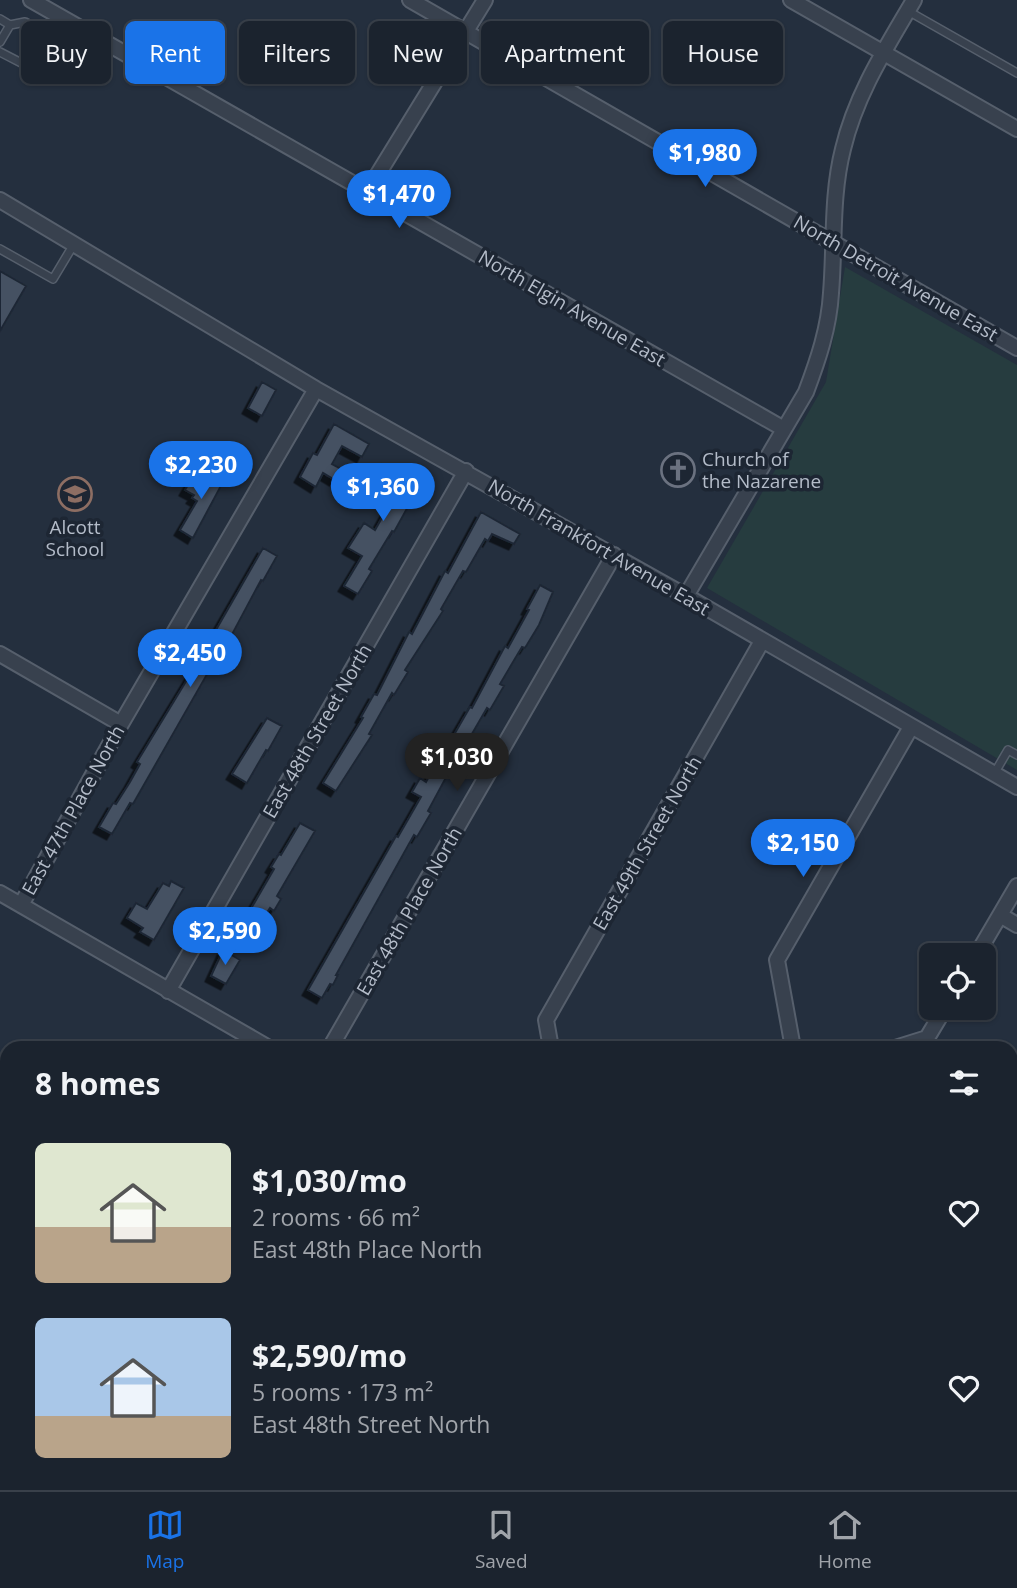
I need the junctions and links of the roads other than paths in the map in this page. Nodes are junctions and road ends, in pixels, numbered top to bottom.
1 (31, 0) edge
2 (410, 0) edge
3 (485, 0) edge
4 (791, 0) edge
5 (911, 5) edge
6 (0, 19) edge
7 (65, 21) edge
8 (446, 21) edge
9 (21, 23) edge
10 (10, 25) junction
11 (467, 31) edge
12 (467, 34) edge
13 (0, 43) edge
14 (111, 47) edge
15 (0, 52) edge
16 (883, 52) junction
17 (21, 63) edge
18 (1017, 73) edge
19 (434, 84) edge
20 (1017, 129) edge
21 (367, 192) junction
22 (0, 200) edge
23 (834, 242) junction
24 (75, 244) junction
25 (0, 249) edge
26 (1017, 348) edge
27 (316, 389) junction
28 (784, 429) junction
29 (466, 471) junction
30 (614, 555) junction
31 (686, 596) junction
32 (762, 641) junction
33 (0, 654) edge
34 (121, 724) junction
35 (911, 727) junction
36 (1017, 755) edge
37 (994, 774) junction
38 (1017, 787) edge
39 (1017, 886) edge
40 (0, 893) edge
41 (21, 905) junction
42 (1000, 915) junction
43 (1017, 925) edge
44 (984, 943) edge
45 (168, 990) junction
46 (938, 1020) edge
47 (257, 1041) edge
48 (334, 1041) edge
49 (550, 1041) edge
50 (792, 1041) edge
51 (917, 1041) edge

1 - 7 street, North Elgin Avenue East
2 - 8 street, North Detroit Avenue East
3 - 11 street
4 - 16 street
5 - 16 street
5 - 18 lane
6 - 10 lane
9 - 10 lane
10 - 13 lane
12 - 23 street, North Detroit Avenue East
14 - 21 street, North Elgin Avenue East
15 - 17 lane
16 - 20 street
16 - 23 street
19 - 21 street
21 - 28 street, North Elgin Avenue East
22 - 24 street, North Frankfort Avenue East
23 - 26 street, North Detroit Avenue East
23 - 28 street
24 - 25 lane
24 - 27 street, North Frankfort Avenue East
27 - 29 street, North Frankfort Avenue East
27 - 34 street, East 47th Place North
28 - 31 street
29 - 30 street, North Frankfort Avenue East
29 - 45 street, East 48th Street North
30 - 31 street, North Frankfort Avenue East
30 - 48 street, East 48th Place North
31 - 32 street, North Frankfort Avenue East
32 - 35 street, North Frankfort Avenue East
32 - 49 street, East 49th Street North
33 - 34 street
34 - 41 street, East 47th Place North
35 - 37 street, North Frankfort Avenue East
35 - 50 street
36 - 37 lane
37 - 38 street, North Frankfort Avenue East
39 - 42 street
40 - 41 street
41 - 45 street
42 - 43 street
42 - 44 street
45 - 47 street
46 - 51 street

